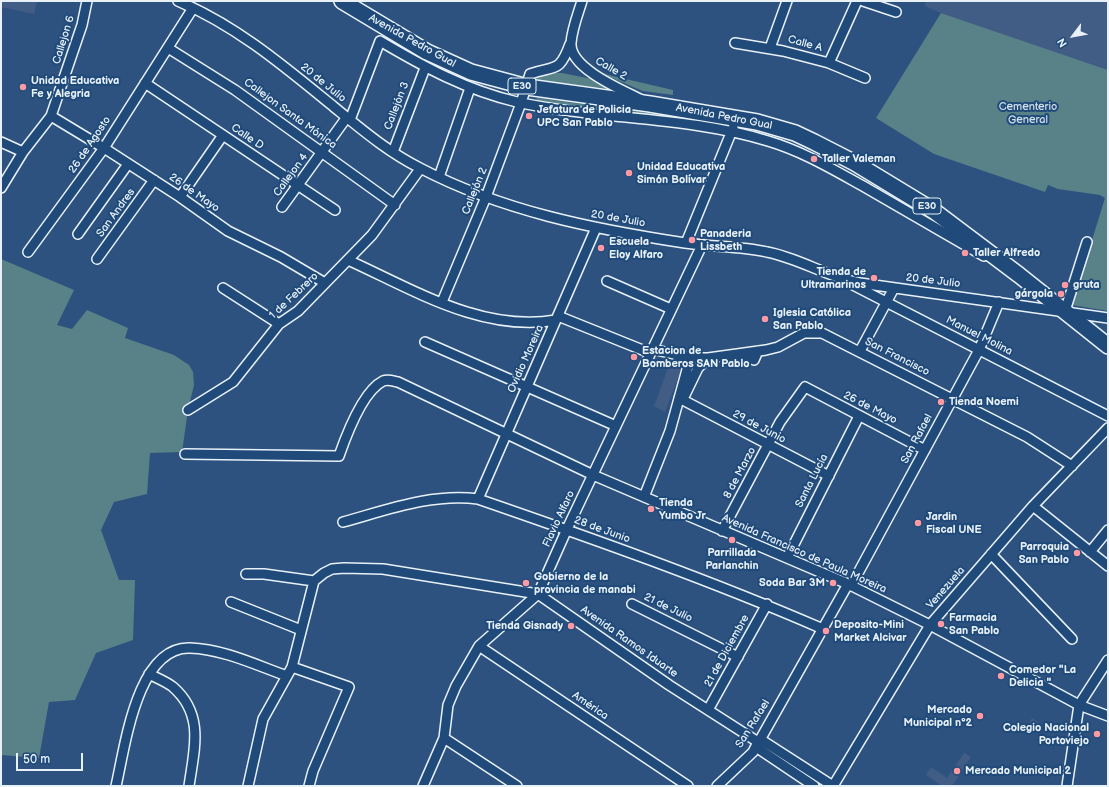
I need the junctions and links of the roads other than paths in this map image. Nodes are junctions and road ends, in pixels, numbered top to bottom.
1 (87, 1) edge
2 (178, 1) edge
3 (342, 1) edge
4 (582, 1) edge
5 (787, 1) edge
6 (857, 1) edge
7 (862, 1) edge
8 (193, 8) junction
9 (896, 12) dead end
10 (735, 43) dead end
11 (570, 44) junction
12 (168, 48) junction
13 (770, 48) junction
14 (829, 63) junction
15 (424, 68) junction
16 (865, 78) dead end
17 (145, 83) junction
18 (527, 87) junction
19 (470, 88) junction
20 (521, 103) junction
21 (650, 104) junction
22 (51, 116) junction
23 (349, 119) junction
24 (734, 125) junction
25 (223, 135) junction
26 (1, 142) edge
27 (104, 148) junction
28 (24, 152) junction
29 (322, 152) junction
30 (393, 152) junction
31 (128, 164) junction
32 (420, 168) junction
33 (439, 177) junction
34 (154, 180) junction
35 (298, 185) junction
36 (1, 188) edge
37 (180, 197) junction
38 (486, 197) junction
39 (395, 205) junction
40 (282, 207) dead end
41 (335, 210) dead end
42 (596, 228) junction
43 (78, 234) dead end
44 (1087, 242) dead end
45 (686, 243) junction
46 (702, 245) junction
47 (28, 252) dead end
48 (97, 259) dead end
49 (348, 260) junction
50 (838, 278) junction
51 (607, 281) dead end
52 (325, 283) junction
53 (223, 288) dead end
54 (894, 288) junction
55 (442, 302) junction
56 (886, 302) junction
57 (999, 302) junction
58 (671, 309) junction
59 (1065, 311) junction
60 (557, 318) junction
61 (1108, 318) edge
62 (279, 324) junction
63 (425, 342) dead end
64 (1108, 346) edge
65 (979, 350) junction
66 (651, 351) junction
67 (860, 351) junction
68 (708, 358) junction
69 (527, 387) junction
70 (805, 387) joint
71 (952, 398) junction
72 (681, 399) junction
73 (188, 410) dead end
74 (859, 416) junction
75 (1108, 416) edge
76 (616, 426) junction
77 (1108, 428) edge
78 (506, 435) junction
79 (768, 445) junction
80 (925, 450) junction
81 (185, 454) dead end
82 (1072, 466) junction
83 (593, 475) junction
84 (829, 476) junction
85 (644, 497) junction
86 (478, 499) junction
87 (1033, 506) junction
88 (343, 522) dead end
89 (567, 529) junction
90 (1108, 530) edge
91 (722, 531) junction
92 (1090, 552) junction
93 (991, 554) junction
94 (787, 558) junction
95 (1108, 566) edge
96 (246, 574) dead end
97 (314, 581) junction
98 (850, 585) junction
99 (538, 594) junction
100 (231, 602) dead end
101 (632, 604) dead end
102 (767, 604) junction
103 (930, 626) junction
104 (823, 629) junction
105 (301, 630) junction
106 (1072, 639) dead end
107 (479, 646) junction
108 (738, 657) junction
109 (1108, 660) edge
110 (292, 667) junction
111 (149, 674) junction
112 (287, 676) junction
113 (1079, 705) junction
114 (708, 710) junction
115 (1108, 716) edge
116 (444, 738) junction
117 (758, 742) junction
118 (1067, 784) edge
119 (116, 786) edge
120 (189, 786) edge
121 (248, 786) edge
122 (309, 786) edge
123 (423, 786) edge
124 (517, 786) edge
125 (688, 786) edge
126 (717, 786) edge
127 (814, 786) edge
128 (833, 786) edge

1 - 22 street, Callejon 6
2 - 8 street, 20 de Julio
3 - 18 highway, Avenida Pedro Gual / E30
4 - 11 street
5 - 13 street
6 - 14 street
7 - 9 street
8 - 12 street, 26 de Agosto
8 - 23 street, 20 de Julio
10 - 13 street, Calle A
11 - 18 street
11 - 21 street, Calle 2
12 - 17 street, 26 de Agosto
12 - 29 street, Callejon Santa Mónica
13 - 14 street, Calle A
14 - 16 street, Calle A
15 - 19 street
15 - 23 street, Callejon 4
15 - 30 street, Callejón 3
17 - 25 street, Calle D
17 - 27 street, 26 de Agosto
18 - 20 street, Callejón 2
18 - 21 highway, Avenida Pedro Gual / E30
19 - 20 street
19 - 33 street
20 - 24 street
20 - 38 street, Callejón 2
21 - 24 highway, Avenida Pedro Gual / E30
22 - 27 street, 26 de Mayo
22 - 28 street, Callejon 6
23 - 29 street, Callejon 4
23 - 30 street, 20 de Julio
24 - 45 street
24 - 59 highway, Avenida Pedro Gual / E30
25 - 35 street, Calle D
25 - 37 street
26 - 28 street
27 - 31 street, 26 de Mayo
27 - 47 street, 26 de Agosto
28 - 36 street, Callejon 6
29 - 35 street, Callejon 4
29 - 39 street, Callejon Santa Mónica
30 - 32 street, 20 de Julio
31 - 34 street, 26 de Mayo
31 - 43 street
32 - 33 street, 20 de Julio
32 - 39 street, 1 de Febrero
33 - 38 street, 20 de Julio
34 - 37 street, 26 de Mayo
34 - 48 street, San Andres
35 - 40 street, Callejon 4
35 - 41 street, Calle D
37 - 52 street, 26 de Mayo
38 - 42 street, 20 de Julio
38 - 55 street, Callejón 2
39 - 49 street, 1 de Febrero
42 - 45 street, 20 de Julio
42 - 60 street, Ovidio Moreira
44 - 59 street
45 - 46 street, 20 de Julio
46 - 50 street, 20 de Julio
46 - 58 street, Flavio Alfaro
49 - 52 street, 1 de Febrero
49 - 55 street
50 - 54 street, 20 de Julio
50 - 56 street, Manuel Molina
51 - 58 street
52 - 62 street, 1 de Febrero
53 - 62 street
54 - 56 street
54 - 57 street, 20 de Julio
55 - 60 street
56 - 65 street, Manuel Molina
56 - 67 street
57 - 59 street, 20 de Julio
57 - 65 street, San Rafael
58 - 66 street, Flavio Alfaro
59 - 61 street, 20 de Julio
59 - 64 highway, Avenida Pedro Gual / E30
60 - 66 street
60 - 69 street, Ovidio Moreira
62 - 73 street, 1 de Febrero
63 - 69 street
65 - 71 street, San Rafael
65 - 75 street, Manuel Molina
66 - 68 street, San Francisco
66 - 72 street
66 - 76 street, Flavio Alfaro
67 - 68 street, San Francisco
67 - 71 street, San Francisco
68 - 72 street
69 - 76 street
69 - 78 street, Ovidio Moreira
70 - 74 street, 26 de Mayo
70 - 79 street, 8 de Marzo
71 - 80 street, San Rafael
71 - 82 street, San Francisco
72 - 79 street, 29 de Junio
72 - 85 street
74 - 80 street, 26 de Mayo
74 - 84 street, Santa Lucía
76 - 83 street, Flavio Alfaro
77 - 82 street, Venezuela
78 - 81 street, Avenida Francisco de Paula Moreira
78 - 83 street, Avenida Francisco de Paula Moreira
78 - 86 street, Ovidio Moreira
79 - 84 street, 29 de Junio
79 - 91 street, 8 de Marzo
80 - 98 street, San Rafael
82 - 87 street, Venezuela
83 - 85 street, Avenida Francisco de Paula Moreira
83 - 89 street, Flavio Alfaro
84 - 94 street, Santa Lucía
85 - 91 street, Avenida Francisco de Paula Moreira
86 - 88 street, 28 de Junio
86 - 89 street, 28 de Junio
87 - 92 street
87 - 93 street, Venezuela
89 - 99 street, Flavio Alfaro
89 - 102 street, 28 de Junio
90 - 92 street
91 - 94 street, Avenida Francisco de Paula Moreira
92 - 95 street
93 - 103 street, Venezuela
93 - 106 street
94 - 98 street, Avenida Francisco de Paula Moreira
96 - 97 street
97 - 99 street, Avenida Ramos Iduarte
97 - 105 street
98 - 103 street, Avenida Francisco de Paula Moreira
98 - 104 street, San Rafael
99 - 107 street, Flavio Alfaro
99 - 114 street, Avenida Ramos Iduarte
100 - 105 street
101 - 108 street, 21 de Julio
102 - 104 street, 28 de Junio
102 - 108 street, 21 de Diciembre
103 - 113 street, Avenida Francisco de Paula Moreira
103 - 128 street, Venezuela
104 - 117 street, San Rafael
105 - 110 street
107 - 116 street, Flavio Alfaro
107 - 125 street, América
108 - 114 street, 21 de Diciembre
109 - 113 street
110 - 112 street
110 - 122 street
111 - 112 street
111 - 119 street
111 - 120 street
112 - 121 street
113 - 115 street, Avenida Francisco de Paula Moreira
113 - 118 street
114 - 117 street, Avenida Ramos Iduarte
116 - 123 street, Flavio Alfaro
116 - 124 street
117 - 126 street, San Rafael
117 - 127 street, Avenida Ramos Iduarte
117 - 128 street, Avenida Ramos Iduarte

